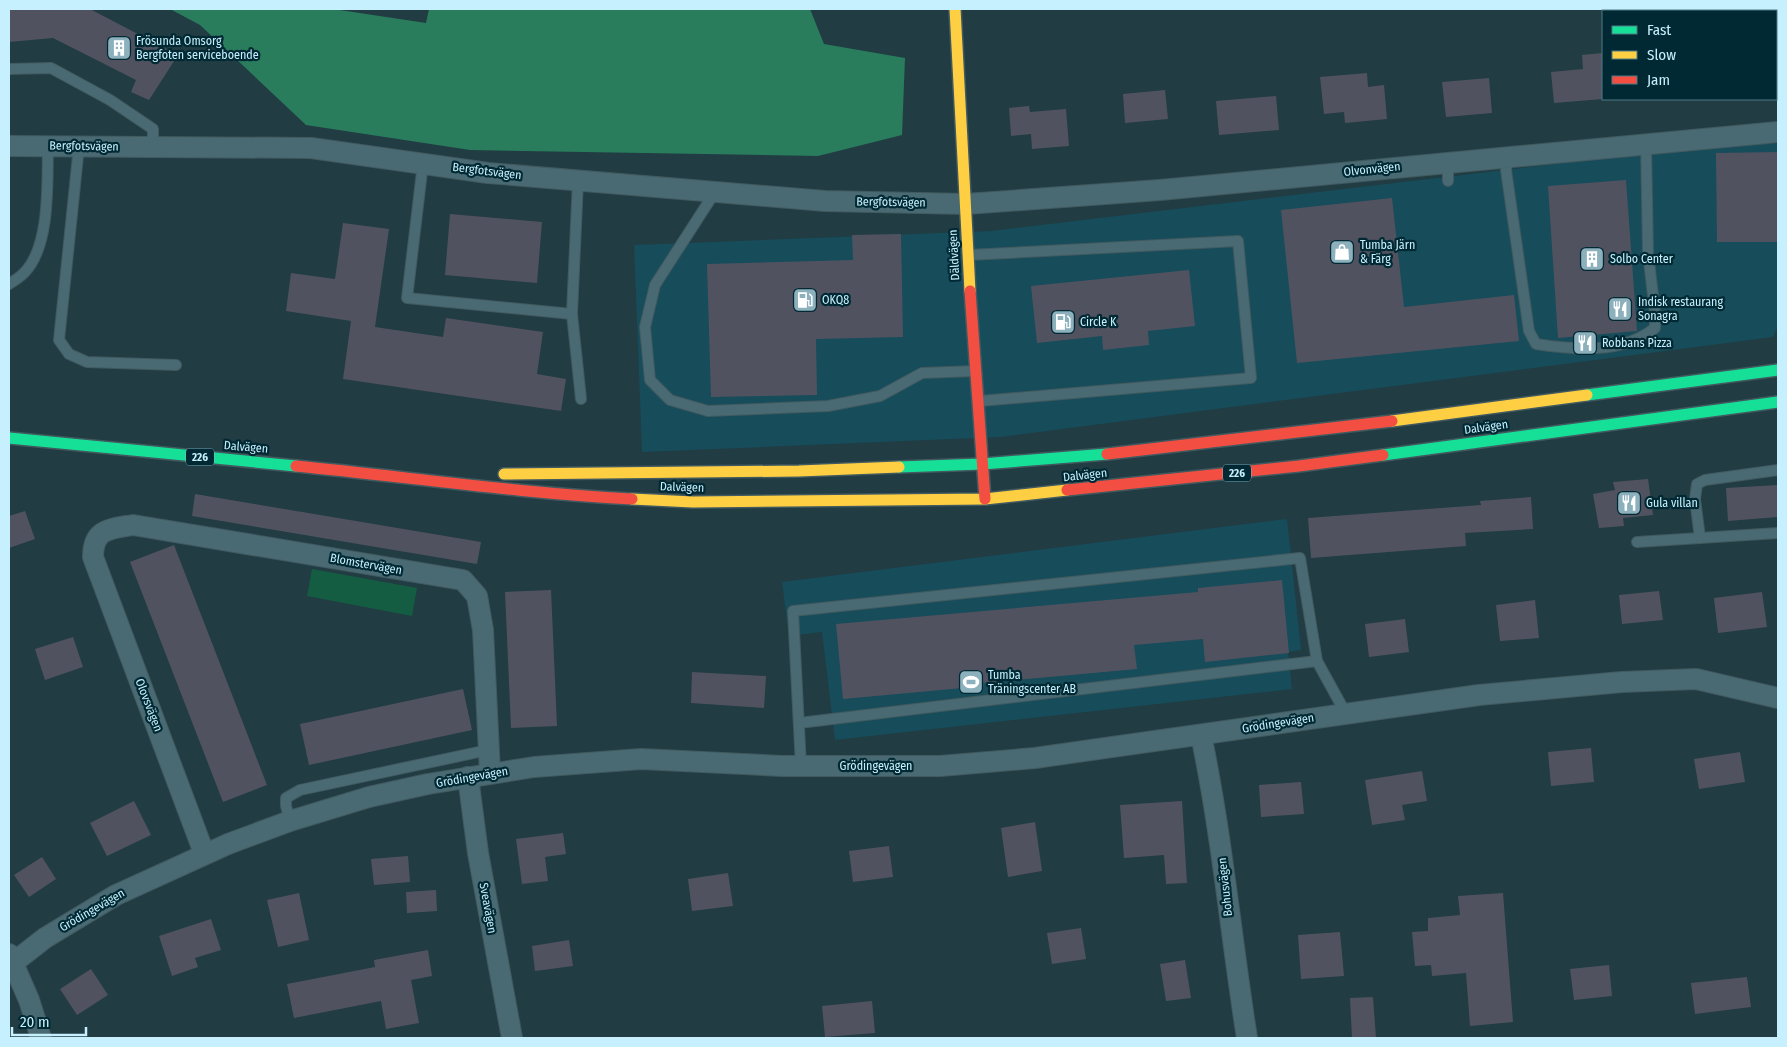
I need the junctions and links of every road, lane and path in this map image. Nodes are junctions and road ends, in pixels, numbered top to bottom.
1 (954, 9) edge
2 (9, 69) edge
3 (1778, 132) edge
4 (1646, 144) junction
5 (9, 146) edge
6 (48, 146) junction
7 (79, 146) junction
8 (153, 147) junction
9 (1508, 156) junction
10 (423, 163) junction
11 (578, 180) junction
12 (715, 192) junction
13 (966, 204) junction
14 (967, 255) junction
15 (9, 284) edge
16 (572, 314) junction
17 (176, 366) dead end
18 (1778, 370) edge
19 (976, 371) junction
20 (582, 400) dead end
21 (978, 401) junction
22 (1778, 402) edge
23 (9, 438) edge
24 (982, 464) junction
25 (1778, 470) edge
26 (390, 475) junction
27 (985, 499) junction
28 (1778, 533) edge
29 (1700, 538) junction
30 (1637, 542) dead end
31 (93, 557) joint
32 (1317, 662) junction
33 (1778, 698) edge
34 (1345, 712) junction
35 (799, 723) junction
36 (1201, 735) junction
37 (488, 750) junction
38 (801, 766) junction
39 (490, 773) junction
40 (468, 777) junction
41 (290, 821) junction
42 (204, 853) junction
43 (10, 961) edge
44 (41, 1038) edge
45 (512, 1038) edge
46 (1247, 1038) edge

1 - 13 main road, Däldvägen
2 - 8 lane
3 - 4 street, Olvonvägen
4 - 9 street, Olvonvägen
4 - 9 lane
5 - 6 street, Bergfotsvägen
6 - 7 street, Bergfotsvägen
6 - 15 lane
7 - 8 street, Bergfotsvägen
7 - 17 lane
8 - 10 street, Bergfotsvägen
9 - 13 street, Olvonvägen
10 - 11 street, Bergfotsvägen
10 - 16 lane
11 - 12 street, Bergfotsvägen
11 - 16 lane
12 - 13 street, Bergfotsvägen
12 - 19 lane
13 - 14 main road, Däldvägen
14 - 19 main road, Däldvägen
14 - 21 lane
16 - 20 lane
18 - 24 main road, Dalvägen
19 - 21 main road, Däldvägen
21 - 24 main road, Däldvägen
22 - 27 main road, Dalvägen / 226
23 - 26 main road, Dalvägen / 226
24 - 26 main road, Dalvägen
24 - 27 main road, Däldvägen
25 - 29 lane
26 - 27 main road, Dalvägen / 226
28 - 29 lane
29 - 30 lane
31 - 37 street, Blomstervägen
31 - 42 street, Olovsvägen
32 - 34 lane
32 - 35 lane
32 - 35 lane
33 - 34 street, Grödingevägen
34 - 36 street, Grödingevägen
35 - 38 lane
36 - 38 street, Grödingevägen
36 - 46 street, Bohusvägen
37 - 39 street, Blomstervägen
37 - 41 lane
38 - 39 street, Grödingevägen
39 - 40 street, Grödingevägen
40 - 41 street, Grödingevägen
40 - 45 street, Sveavägen
41 - 42 street, Grödingevägen
42 - 43 street, Grödingevägen
43 - 44 street

